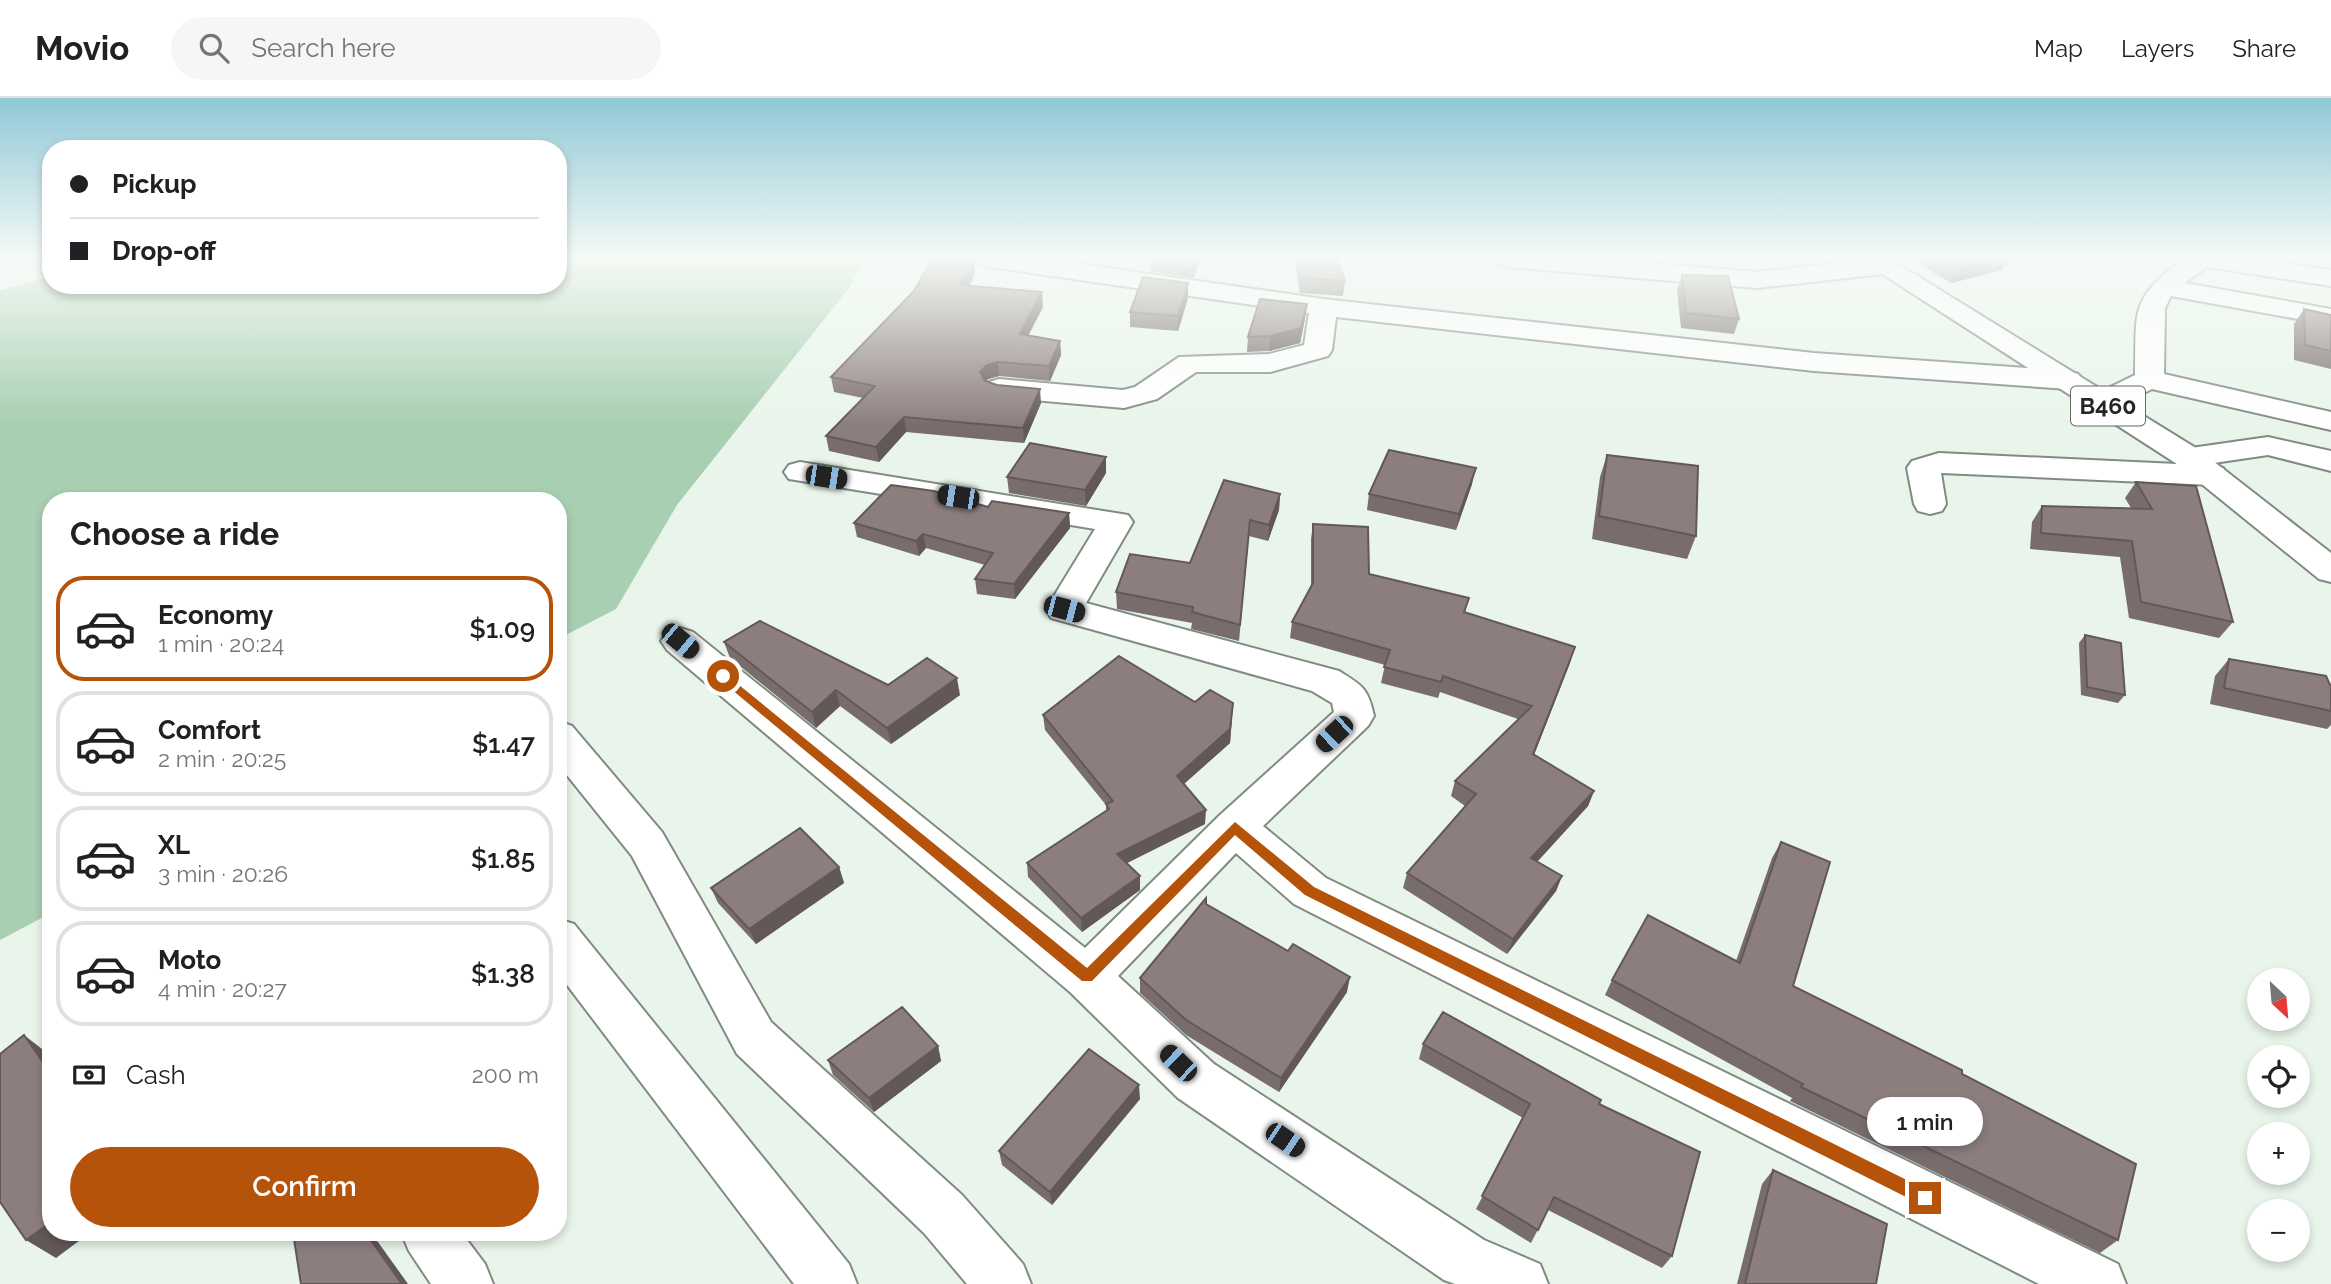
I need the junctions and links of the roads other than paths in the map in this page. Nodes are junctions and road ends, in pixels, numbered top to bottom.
1 (1322, 314) edge
2 (1389, 314) edge
3 (1961, 314) edge
4 (2151, 314) edge
5 (2149, 379) junction
6 (2068, 380) junction
7 (999, 388) edge
8 (2103, 402) junction
9 (2331, 421) edge
10 (2331, 461) edge
11 (2200, 466) junction
12 (800, 472) dead end
13 (1930, 504) dead end
14 (2331, 571) edge
15 (680, 641) dead end
16 (567, 747) edge
17 (1235, 827) junction
18 (567, 950) edge
19 (1087, 977) junction
20 (434, 1241) edge
21 (465, 1284) edge
22 (828, 1284) edge
23 (1003, 1284) edge
24 (1520, 1284) edge
25 (2098, 1284) edge

1 - 7 street
2 - 6 street
3 - 6 street, B460
4 - 5 street
5 - 8 street
5 - 9 street
6 - 8 street, B460
8 - 11 street, B460
10 - 11 street
11 - 13 street
11 - 14 street, B460
12 - 17 street
15 - 19 street
16 - 23 street
17 - 19 street
17 - 25 street
18 - 22 street
19 - 24 street
20 - 21 street

